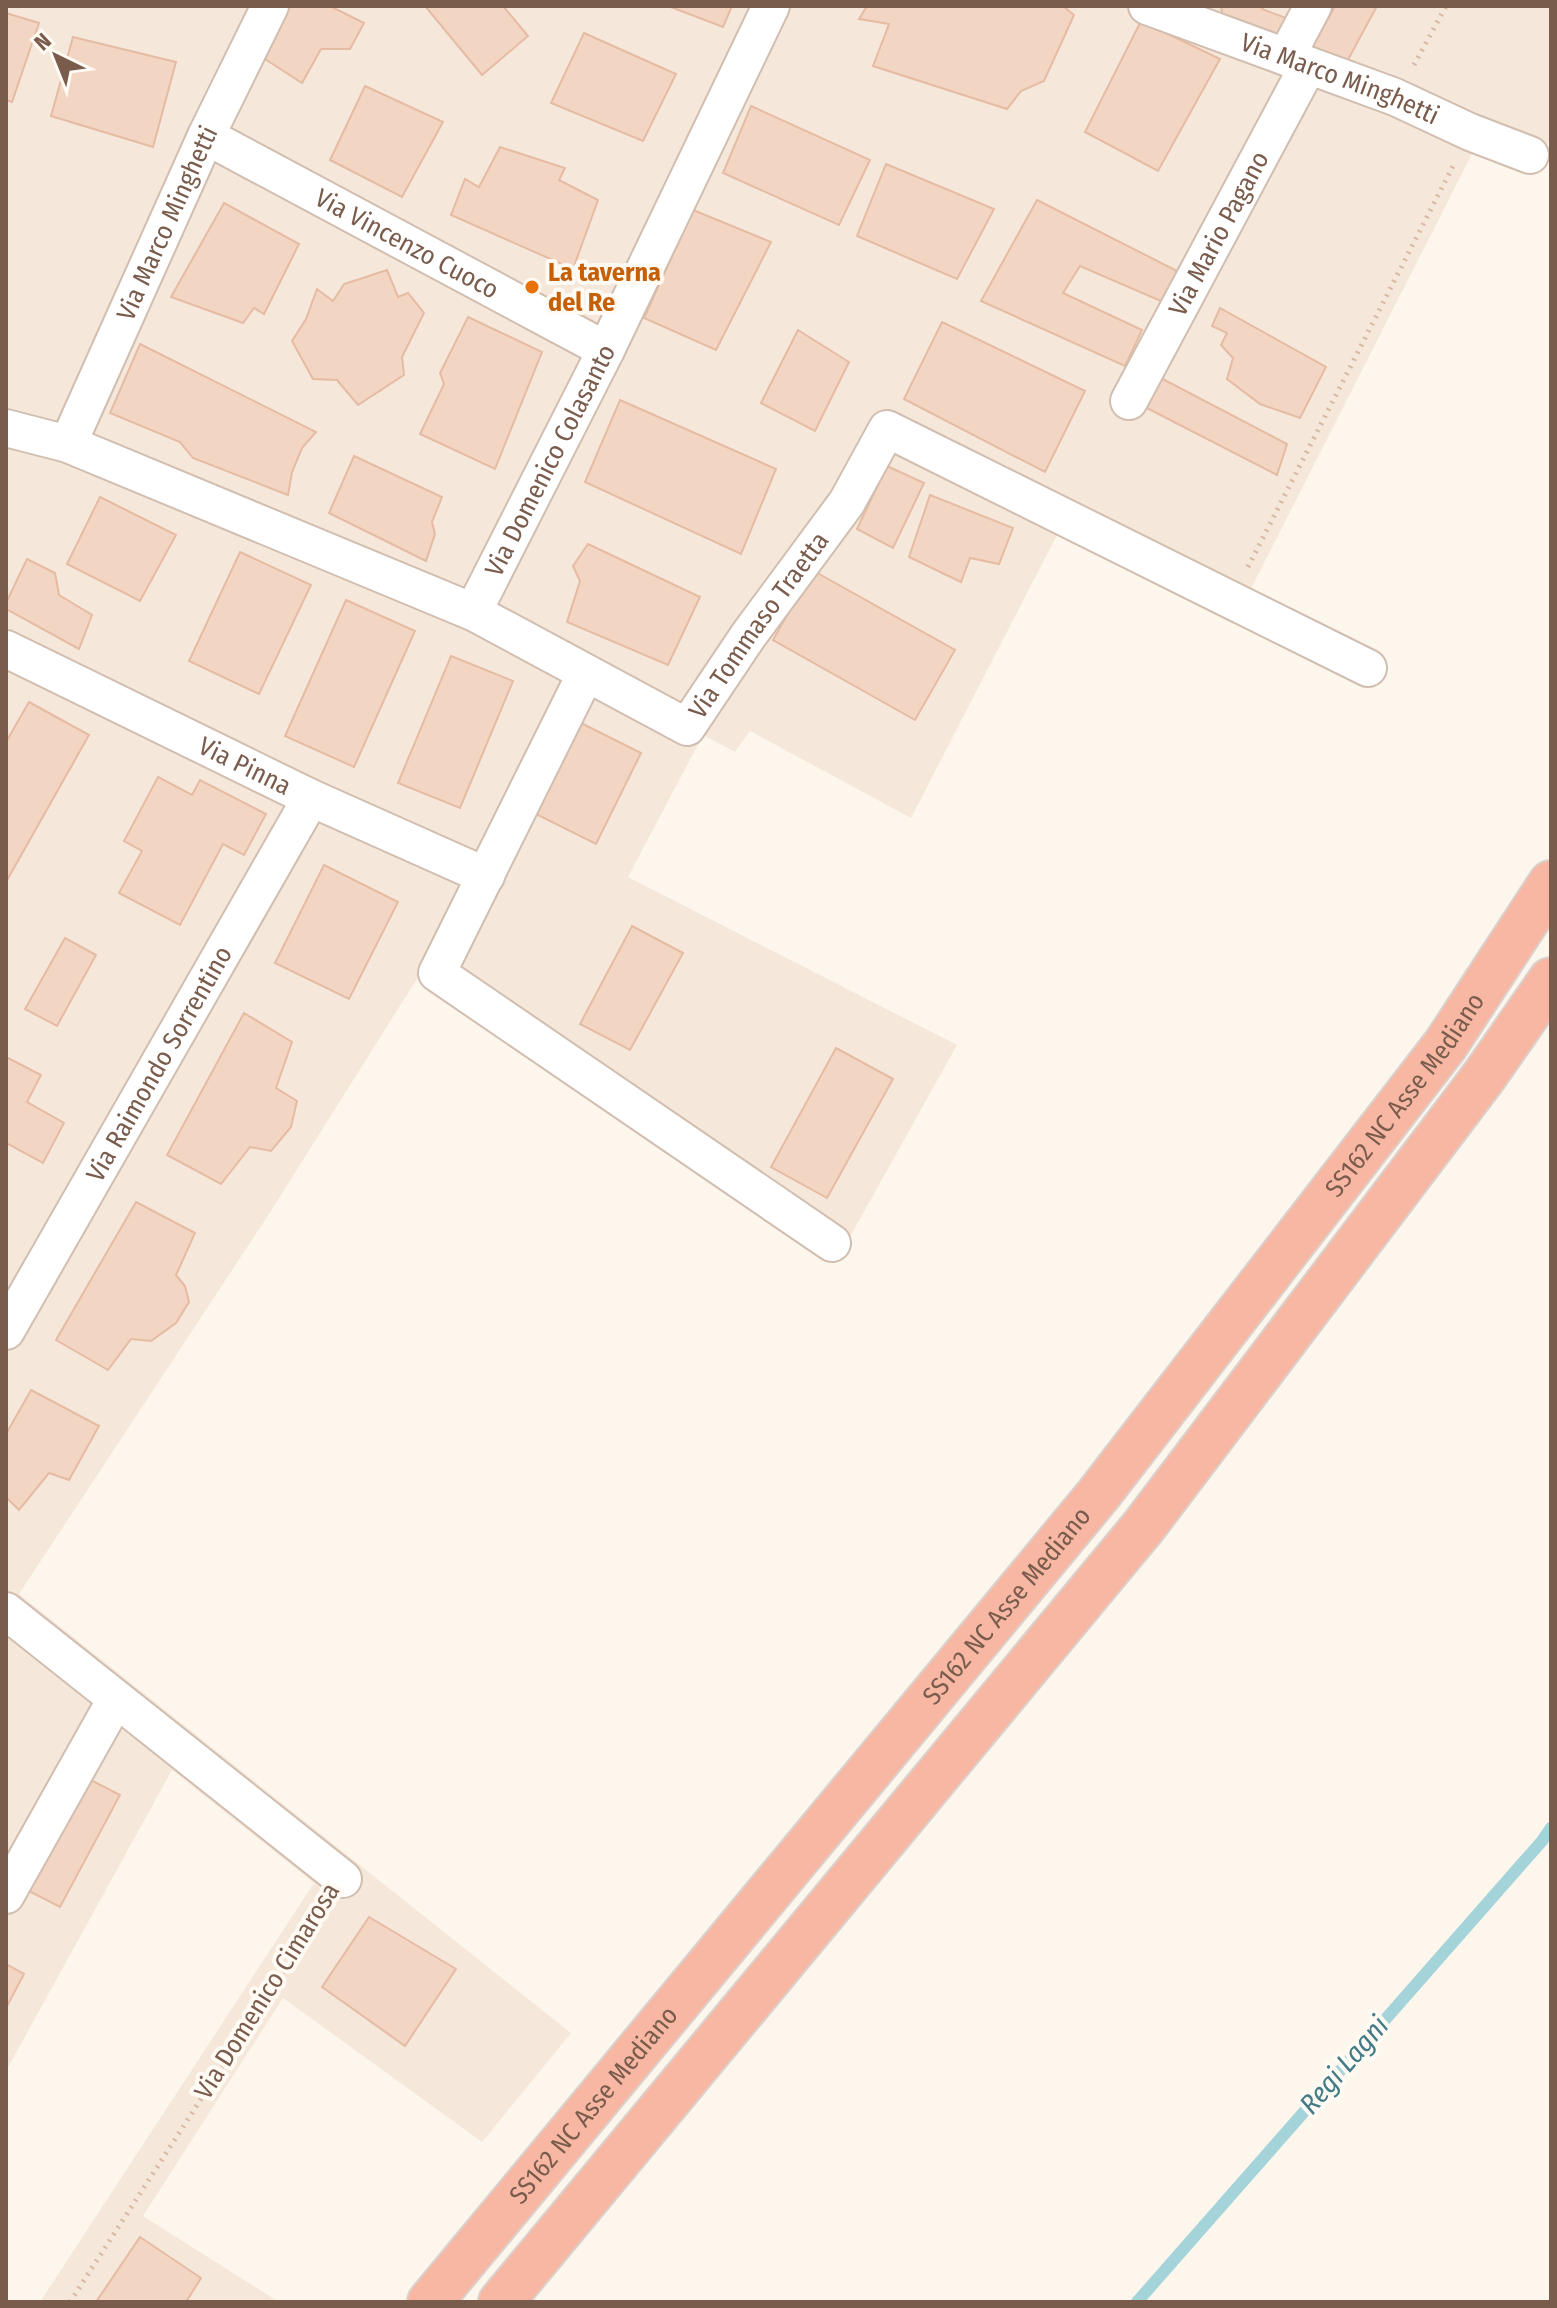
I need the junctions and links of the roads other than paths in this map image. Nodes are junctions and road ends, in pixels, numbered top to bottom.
1 (270, 6) edge
2 (771, 6) edge
3 (1147, 6) edge
4 (1313, 6) edge
5 (1297, 62) junction
6 (206, 136) junction
7 (1530, 155) dead end
8 (606, 350) junction
9 (1129, 401) dead end
10 (6, 428) edge
11 (68, 444) junction
12 (473, 612) junction
13 (6, 649) edge
14 (1368, 668) dead end
15 (586, 673) junction
16 (311, 798) junction
17 (486, 876) junction
18 (1551, 883) edge
19 (1551, 980) edge
20 (832, 1243) dead end
21 (6, 1331) edge
22 (6, 1611) edge
23 (116, 1699) junction
24 (343, 1879) road end
25 (6, 1895) edge
26 (430, 2302) edge
27 (501, 2302) edge

1 - 6 street, Via Marco Minghetti
2 - 8 street, Via Domenico Colasanto
3 - 5 street, Via Marco Minghetti
4 - 5 street, Via Mario Pagano
5 - 7 street, Via Marco Minghetti
5 - 9 street, Via Mario Pagano
6 - 8 street, Via Vincenzo Cuoco
6 - 11 street, Via Marco Minghetti
8 - 12 street, Via Domenico Colasanto
10 - 11 street, Via Tommaso Traetta
11 - 12 street, Via Tommaso Traetta
12 - 15 street, Via Tommaso Traetta
13 - 16 street, Via Pinna
14 - 15 street, Via Tommaso Traetta
15 - 17 street
16 - 17 street, Via Pinna
16 - 21 street, Via Raimondo Sorrentino
17 - 20 street
18 - 26 highway, SS162 NC Asse Mediano
19 - 27 highway, SS162 NC Asse Mediano
22 - 23 street, Via Domenico Cimarosa
23 - 24 street, Via Domenico Cimarosa
23 - 25 street

